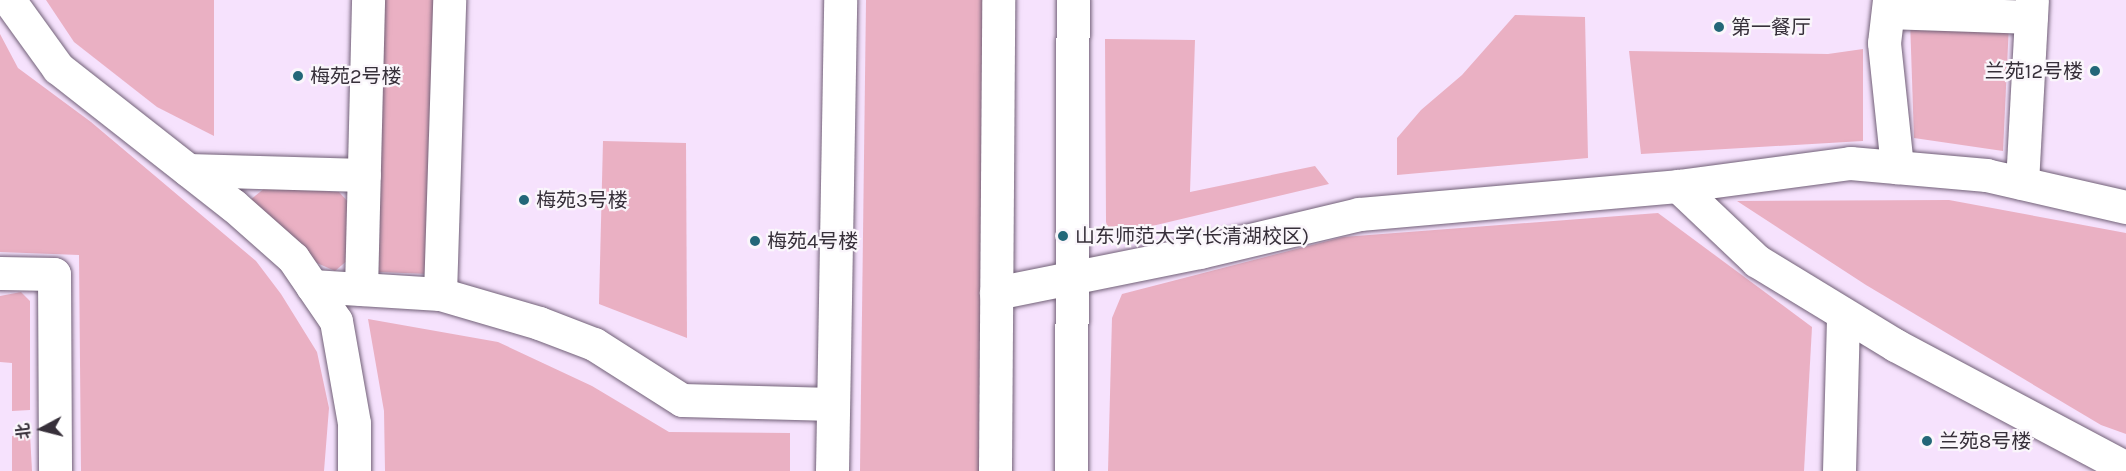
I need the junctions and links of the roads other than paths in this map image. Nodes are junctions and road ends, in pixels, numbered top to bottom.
1 (9, 0) edge
2 (368, 0) edge
3 (449, 0) edge
4 (840, 0) edge
5 (998, 0) edge
6 (1073, 0) edge
7 (1888, 6) edge
8 (2031, 8) edge
9 (1897, 167) junction
10 (188, 170) junction
11 (364, 175) junction
12 (2022, 183) junction
13 (1678, 186) junction
14 (2126, 207) edge
15 (0, 273) edge
16 (1072, 279) junction
17 (312, 285) junction
18 (361, 289) junction
19 (996, 293) junction
20 (440, 294) junction
21 (1843, 314) junction
22 (833, 404) junction
23 (2126, 468) edge
24 (55, 471) edge
25 (354, 471) edge
26 (832, 471) edge
27 (995, 471) edge
28 (1071, 471) edge
29 (1839, 471) edge

1 - 10 street
2 - 11 street
3 - 20 street
4 - 22 street
5 - 19 street
6 - 16 street
7 - 8 street
7 - 9 street
8 - 12 street
9 - 12 street
9 - 13 street
10 - 11 street
10 - 17 street
11 - 18 street
12 - 14 street
13 - 16 street
13 - 21 street
15 - 24 street
16 - 19 street
16 - 28 street
17 - 18 street
17 - 25 street
18 - 20 street
19 - 27 street
20 - 22 street
21 - 23 street
21 - 29 street
22 - 26 street

